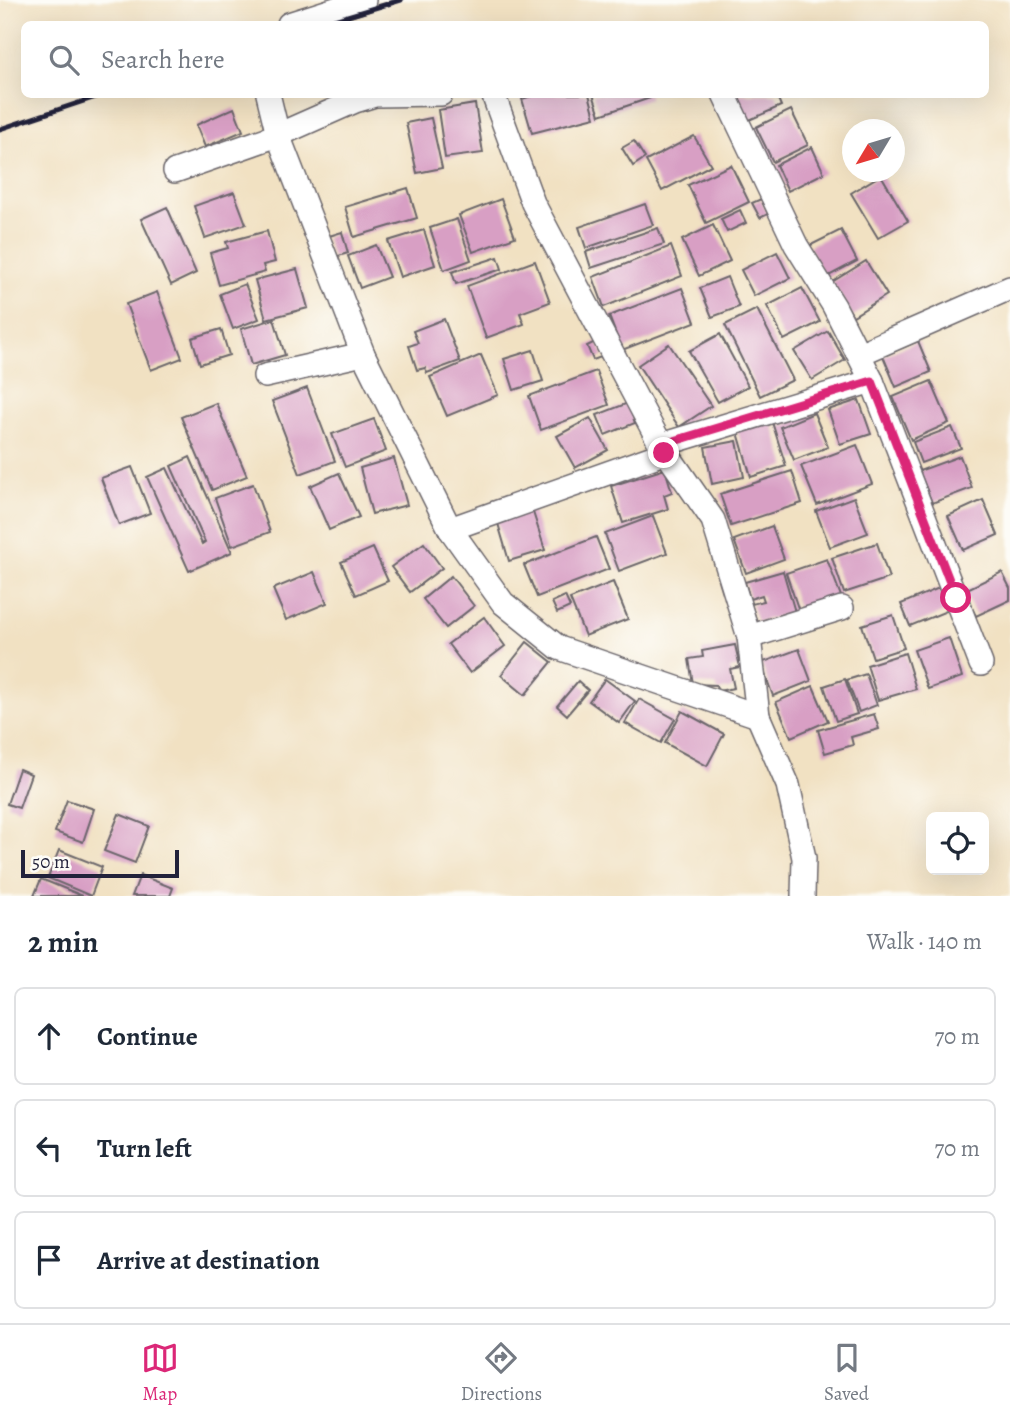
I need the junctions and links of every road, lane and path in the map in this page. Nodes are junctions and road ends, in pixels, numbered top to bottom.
1 (364, 0) edge
2 (298, 21) edge
3 (269, 98) edge
4 (367, 98) edge
5 (495, 98) edge
6 (726, 98) edge
7 (278, 135) junction
8 (175, 171) dead end
9 (1010, 288) edge
10 (363, 354) junction
11 (859, 354) junction
12 (265, 376) dead end
13 (872, 381) junction
14 (663, 449) junction
15 (450, 529) junction
16 (842, 608) dead end
17 (749, 637) junction
18 (981, 664) dead end
19 (758, 716) junction
20 (803, 896) edge

1 - 2 street
3 - 7 street
4 - 7 street
5 - 14 street
6 - 11 street
7 - 8 street
7 - 10 street
9 - 11 street
10 - 12 street
10 - 15 street
11 - 13 street
13 - 14 street
13 - 18 street
14 - 15 street
14 - 17 street
15 - 19 street
16 - 17 street
17 - 19 street
19 - 20 street

